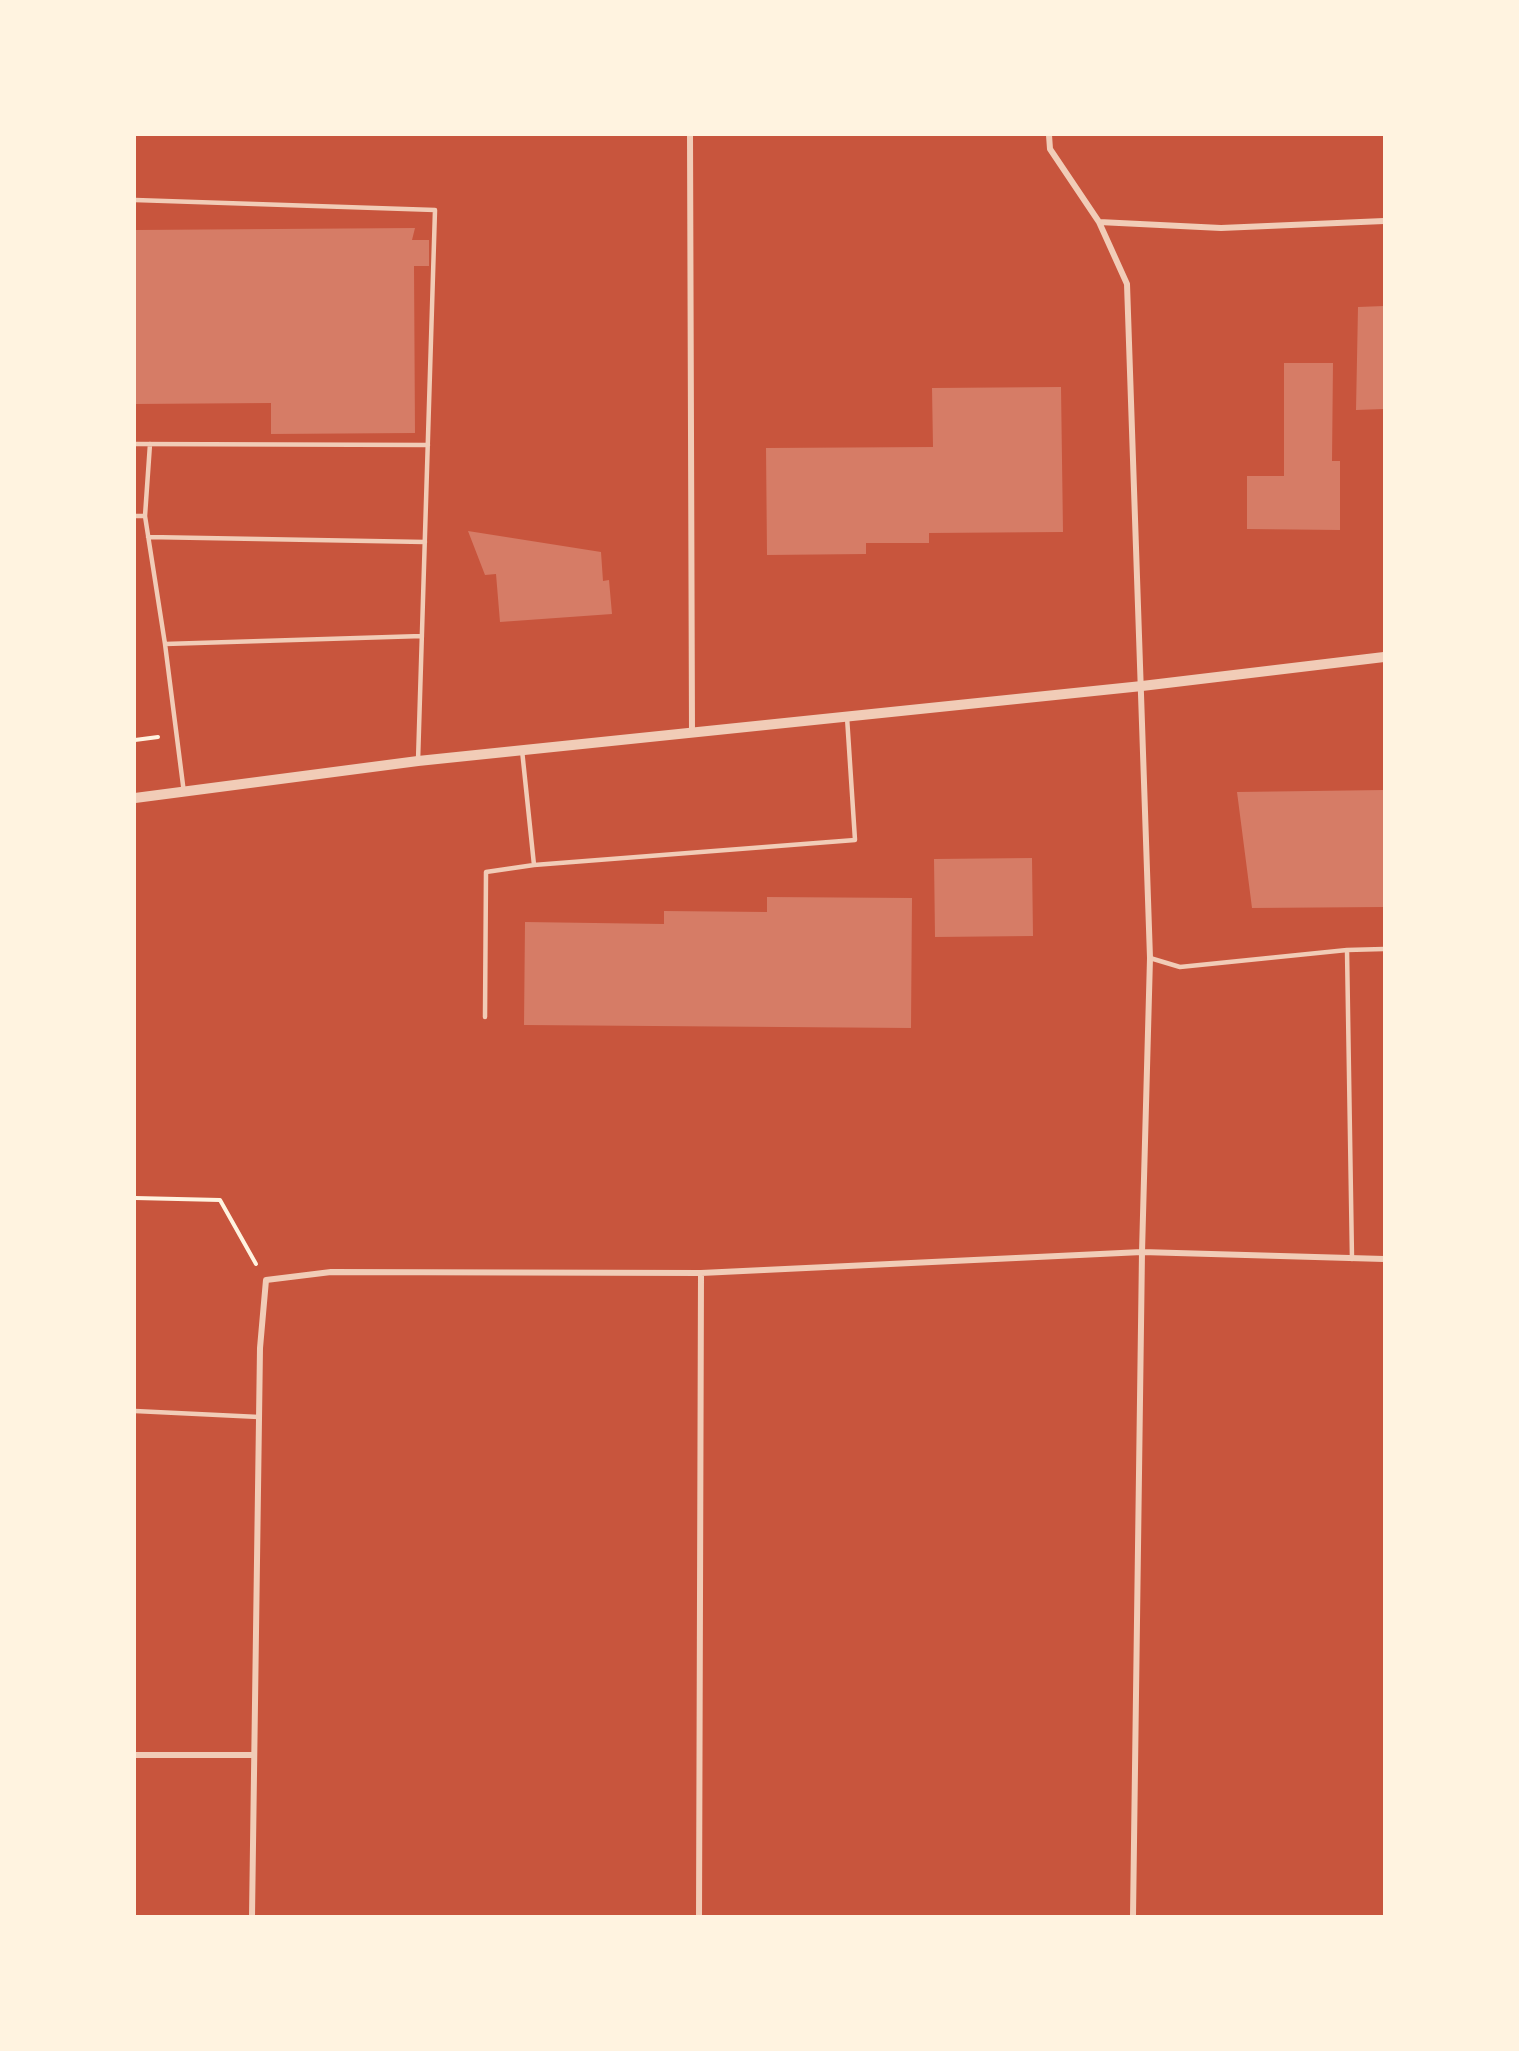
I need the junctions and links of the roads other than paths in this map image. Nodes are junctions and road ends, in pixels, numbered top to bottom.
1 (690, 135) edge
2 (1049, 135) edge
3 (135, 200) edge
4 (1384, 221) edge
5 (1099, 222) junction
6 (135, 444) edge
7 (150, 444) junction
8 (428, 446) junction
9 (135, 516) edge
10 (145, 516) junction
11 (148, 537) junction
12 (425, 542) junction
13 (422, 636) junction
14 (165, 644) junction
15 (1384, 657) edge
16 (1142, 686) junction
17 (847, 716) junction
18 (692, 732) junction
19 (522, 750) junction
20 (418, 760) junction
21 (184, 793) junction
22 (135, 798) edge
23 (534, 866) junction
24 (1384, 949) edge
25 (1347, 950) junction
26 (1150, 958) junction
27 (485, 1017) dead end
28 (1142, 1252) junction
29 (1353, 1259) junction
30 (1384, 1260) edge
31 (701, 1274) junction
32 (135, 1411) edge
33 (259, 1417) junction
34 (135, 1755) edge
35 (253, 1755) junction
36 (252, 1916) edge
37 (699, 1916) edge
38 (1134, 1916) edge

1 - 18 street
2 - 5 street
3 - 8 lane
4 - 5 street
5 - 16 street
6 - 7 lane
7 - 8 lane
7 - 10 lane
8 - 12 lane
9 - 10 lane
10 - 11 lane
11 - 12 lane
11 - 14 lane
12 - 13 lane
13 - 14 lane
13 - 20 lane
14 - 21 lane
15 - 16 street
16 - 17 street
16 - 26 street
17 - 18 street
17 - 23 lane
18 - 19 street
19 - 20 street
19 - 23 lane
20 - 21 street
21 - 22 street
23 - 27 lane
24 - 25 lane
25 - 26 lane
25 - 29 lane
26 - 28 street
28 - 29 street
28 - 31 street
28 - 38 street
29 - 30 street
31 - 33 street
31 - 37 street
32 - 33 lane
33 - 35 street
34 - 35 street
35 - 36 street

